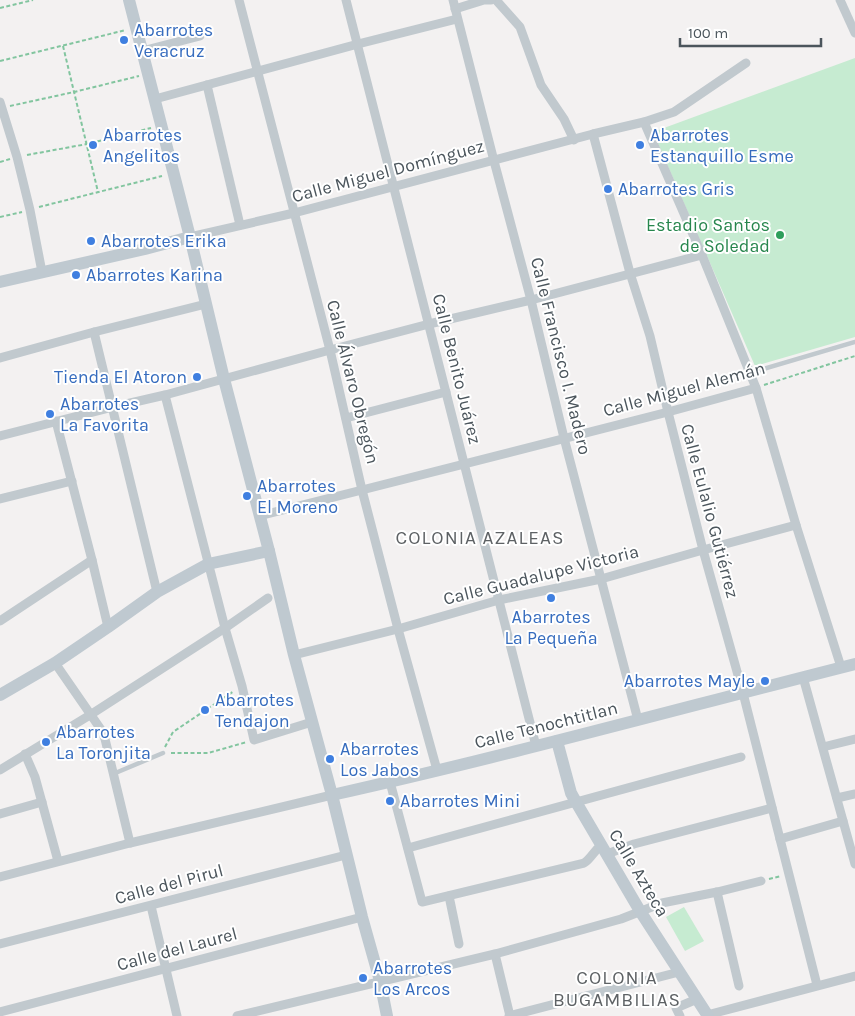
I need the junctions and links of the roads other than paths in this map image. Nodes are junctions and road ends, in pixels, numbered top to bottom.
1 (129, 0) edge
2 (239, 0) edge
3 (346, 0) edge
4 (484, 0) edge
5 (491, 0) edge
6 (496, 0) edge
7 (840, 0) edge
8 (454, 5) edge
9 (851, 14) edge
10 (457, 19) junction
11 (855, 32) edge
12 (200, 36) dead end
13 (358, 44) junction
14 (142, 51) junction
15 (746, 63) dead end
16 (257, 72) junction
17 (207, 85) junction
18 (155, 99) junction
19 (1, 105) edge
20 (644, 122) junction
21 (593, 134) junction
22 (574, 140) junction
23 (494, 161) junction
24 (393, 187) junction
25 (294, 213) junction
26 (240, 225) junction
27 (190, 237) junction
28 (702, 255) junction
29 (42, 272) junction
30 (630, 273) junction
31 (0, 282) edge
32 (531, 300) junction
33 (206, 304) junction
34 (429, 324) junction
35 (94, 332) junction
36 (855, 342) edge
37 (330, 350) junction
38 (0, 358) edge
39 (750, 373) junction
40 (224, 379) junction
41 (756, 388) junction
42 (446, 392) junction
43 (165, 395) junction
44 (113, 407) junction
45 (668, 412) junction
46 (346, 418) junction
47 (56, 421) junction
48 (0, 436) edge
49 (564, 438) junction
50 (464, 464) junction
51 (72, 481) junction
52 (362, 490) junction
53 (0, 499) edge
54 (259, 516) junction
55 (796, 525) junction
56 (703, 550) junction
57 (269, 551) junction
58 (92, 560) junction
59 (208, 564) junction
60 (601, 579) junction
61 (157, 592) junction
62 (268, 598) dead end
63 (498, 600) junction
64 (0, 621) edge
65 (108, 627) junction
66 (225, 628) junction
67 (398, 630) junction
68 (294, 654) junction
69 (55, 663) junction
70 (855, 664) edge
71 (841, 667) junction
72 (804, 677) junction
73 (743, 693) junction
74 (0, 695) edge
75 (90, 715) junction
76 (638, 720) junction
77 (312, 722) junction
78 (855, 739) edge
79 (557, 741) junction
80 (536, 746) junction
81 (823, 747) junction
82 (163, 753) road end
83 (25, 754) junction
84 (741, 757) dead end
85 (0, 770) edge
86 (437, 770) junction
87 (113, 774) junction
88 (390, 782) junction
89 (855, 794) edge
90 (332, 795) junction
91 (837, 798) junction
92 (42, 802) junction
93 (576, 802) junction
94 (772, 808) junction
95 (0, 814) edge
96 (843, 821) junction
97 (780, 839) junction
98 (130, 843) junction
99 (408, 848) junction
100 (605, 850) junction
101 (346, 854) junction
102 (854, 858) edge
103 (58, 861) junction
104 (0, 877) edge
105 (761, 881) road end
106 (717, 892) junction
107 (449, 896) junction
108 (151, 906) junction
109 (640, 910) junction
110 (362, 917) junction
111 (0, 944) edge
112 (459, 944) dead end
113 (495, 954) junction
114 (166, 969) junction
115 (679, 972) junction
116 (855, 976) edge
117 (380, 981) junction
118 (817, 985) junction
119 (739, 986) dead end
120 (697, 999) junction
121 (0, 1012) edge
122 (526, 1013) edge
123 (707, 1015) edge
124 (177, 1016) edge
125 (237, 1016) edge
126 (387, 1016) edge
127 (510, 1016) edge
128 (680, 1016) edge

1 - 14 street
2 - 16 street, Calle Álvaro Obregón
3 - 13 street, Calle Benito Juárez
4 - 5 street
4 - 8 street
6 - 22 street
7 - 9 street
8 - 10 street, Calle Francisco I. Madero
9 - 11 street
10 - 13 street
10 - 23 street, Calle Francisco I. Madero
12 - 14 street
13 - 16 street
13 - 24 street, Calle Benito Juárez
14 - 18 street
15 - 20 street, Calle Miguel Domínguez
16 - 17 street
16 - 25 street, Calle Álvaro Obregón
17 - 18 street
17 - 26 street
18 - 27 street
19 - 29 street
20 - 21 street, Calle Miguel Domínguez
20 - 28 street
21 - 22 street, Calle Miguel Domínguez
21 - 30 street, Calle Eulalio Gutiérrez
22 - 23 street, Calle Miguel Domínguez
23 - 24 street, Calle Miguel Domínguez
23 - 32 street, Calle Francisco I. Madero
24 - 25 street, Calle Miguel Domínguez
24 - 34 street, Calle Benito Juárez
25 - 26 street, Calle Miguel Domínguez
25 - 37 street, Calle Álvaro Obregón
26 - 27 street, Calle Miguel Domínguez
27 - 29 street
27 - 33 street
28 - 30 street
28 - 39 street
29 - 31 street
30 - 32 street
30 - 45 street, Calle Eulalio Gutiérrez
32 - 34 street
32 - 49 street, Calle Francisco I. Madero
33 - 35 street
33 - 40 street
34 - 37 street
34 - 42 street, Calle Benito Juárez
35 - 38 street
35 - 44 street
36 - 39 lane
37 - 40 street
37 - 46 street, Calle Álvaro Obregón
39 - 41 street
40 - 43 street
40 - 54 street
41 - 45 street, Calle Miguel Alemán
41 - 55 street
42 - 46 street
42 - 50 street, Calle Benito Juárez
43 - 44 street
43 - 59 street
44 - 47 street
44 - 61 street
45 - 49 street, Calle Miguel Alemán
45 - 56 street, Calle Eulalio Gutiérrez
46 - 52 street, Calle Álvaro Obregón
47 - 48 street
47 - 51 street
49 - 50 street, Calle Miguel Alemán
49 - 60 street, Calle Francisco I. Madero
50 - 52 street, Calle Miguel Alemán
50 - 63 street, Calle Benito Juárez
51 - 53 street
51 - 58 street
52 - 54 street, Calle Miguel Alemán
52 - 67 street, Calle Álvaro Obregón
54 - 57 street
55 - 56 street, Calle Guadalupe Victoria
55 - 71 street
56 - 60 street, Calle Guadalupe Victoria
56 - 73 street, Calle Eulalio Gutiérrez
57 - 59 street
57 - 68 street
58 - 64 street
58 - 65 street
59 - 61 street
59 - 66 street
60 - 63 street, Calle Guadalupe Victoria
60 - 76 street, Calle Francisco I. Madero
61 - 65 street
62 - 66 street
63 - 67 street, Calle Guadalupe Victoria
63 - 80 street, Calle Benito Juárez
65 - 69 street
66 - 75 street
66 - 77 street
67 - 68 street, Calle Guadalupe Victoria
67 - 86 street, Calle Álvaro Obregón
68 - 77 street
69 - 74 street
69 - 75 street
70 - 71 street, Calle Tenochtitlan
71 - 72 street, Calle Tenochtitlan
72 - 73 street, Calle Tenochtitlan
72 - 81 street
73 - 76 street, Calle Tenochtitlan
73 - 94 street, Calle Eulalio Gutiérrez
75 - 83 street
75 - 87 street
76 - 79 street, Calle Tenochtitlan
77 - 90 street
78 - 81 street
79 - 80 street, Calle Tenochtitlan
79 - 93 street, Calle Azteca
80 - 86 street, Calle Tenochtitlan
81 - 91 street
82 - 87 lane
83 - 85 street
83 - 92 street
84 - 93 street
86 - 88 street, Calle Tenochtitlan
87 - 98 street
88 - 90 street, Calle Tenochtitlan
88 - 99 street
89 - 91 street
90 - 98 street
90 - 101 street
91 - 96 street
92 - 95 street
92 - 103 street
93 - 99 street
93 - 100 street, Calle Azteca
94 - 97 street, Calle Eulalio Gutiérrez
94 - 100 street
96 - 97 street
96 - 102 street
97 - 118 street, Calle Eulalio Gutiérrez
98 - 103 street
99 - 107 street
100 - 107 street
100 - 109 street, Calle Azteca
101 - 108 street, Calle del Pirul
101 - 110 street
103 - 104 street
105 - 106 street
106 - 109 street
106 - 119 street
107 - 112 street
108 - 111 street, Calle del Pirul
108 - 114 street
109 - 113 street
109 - 115 street, Calle Azteca
110 - 114 street, Calle del Laurel
110 - 117 street
113 - 117 street
113 - 127 street
114 - 121 street, Calle del Laurel
114 - 124 street
115 - 120 street, Calle Azteca
115 - 122 street
116 - 118 street
117 - 125 street
117 - 126 street
118 - 123 street
120 - 123 street, Calle Azteca
120 - 128 street
122 - 127 street

